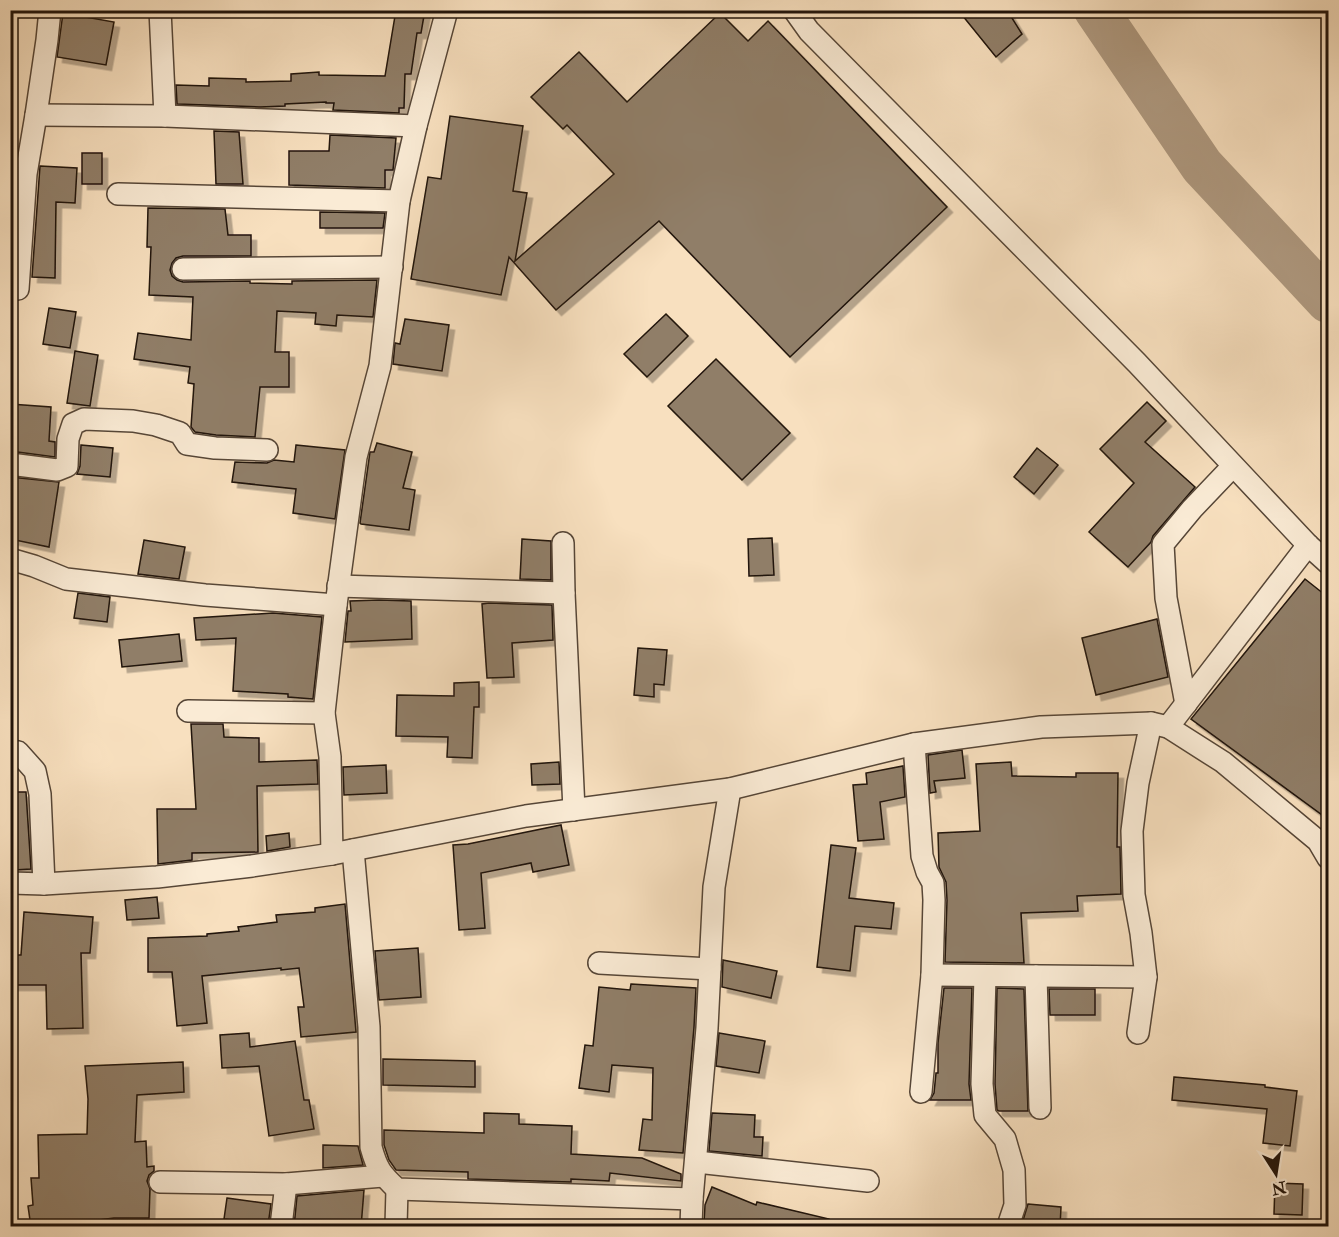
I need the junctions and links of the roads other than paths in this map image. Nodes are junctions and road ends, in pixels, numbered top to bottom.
1 (50, 10) edge
2 (160, 10) edge
3 (447, 10) edge
4 (794, 10) edge
5 (36, 116) junction
6 (165, 116) junction
7 (416, 126) junction
8 (18, 173) edge
9 (118, 194) dead end
10 (399, 201) junction
11 (392, 267) junction
12 (183, 269) dead end
13 (18, 289) dead end
14 (267, 450) dead end
15 (10, 464) edge
16 (1233, 466) junction
17 (563, 543) dead end
18 (1308, 545) junction
19 (10, 559) edge
20 (1329, 563) edge
21 (564, 593) junction
22 (337, 596) junction
23 (1186, 704) junction
24 (188, 711) dead end
25 (324, 713) junction
26 (1159, 725) junction
27 (914, 744) junction
28 (10, 751) edge
29 (730, 789) junction
30 (574, 810) junction
31 (354, 850) junction
32 (332, 854) junction
33 (1329, 858) edge
34 (10, 883) edge
35 (44, 884) junction
36 (599, 963) dead end
37 (710, 969) junction
38 (932, 975) junction
39 (985, 976) junction
40 (1036, 976) junction
41 (1146, 977) junction
42 (1138, 1033) dead end
43 (921, 1092) dead end
44 (1040, 1108) dead end
45 (697, 1162) junction
46 (868, 1181) dead end
47 (160, 1182) dead end
48 (390, 1182) junction
49 (286, 1184) junction
50 (692, 1199) junction
51 (281, 1227) edge
52 (396, 1227) edge
53 (691, 1227) edge
54 (1008, 1227) edge

1 - 5 street
2 - 6 street
3 - 7 street
4 - 16 street
5 - 6 street
5 - 8 street
6 - 7 street
7 - 10 street
8 - 13 street
9 - 10 street
10 - 11 street
11 - 12 street
11 - 22 street
14 - 15 street
16 - 18 street
16 - 23 street
17 - 21 street
18 - 20 street
18 - 23 street
19 - 22 street
21 - 22 street
21 - 30 street
22 - 25 street
23 - 26 street
24 - 25 street
25 - 32 street
26 - 27 street
26 - 33 street
26 - 41 street
27 - 29 street
27 - 38 street
28 - 35 street
29 - 30 street
29 - 37 street
30 - 31 street
31 - 32 street
31 - 48 street
32 - 35 street
34 - 35 street
36 - 37 street
37 - 45 street
38 - 39 street
38 - 43 street
39 - 40 street
39 - 54 street
40 - 41 street
40 - 44 street
41 - 42 street
45 - 46 street
45 - 50 street
47 - 49 street
48 - 49 street
48 - 50 street
48 - 52 street
49 - 51 street
50 - 53 street

